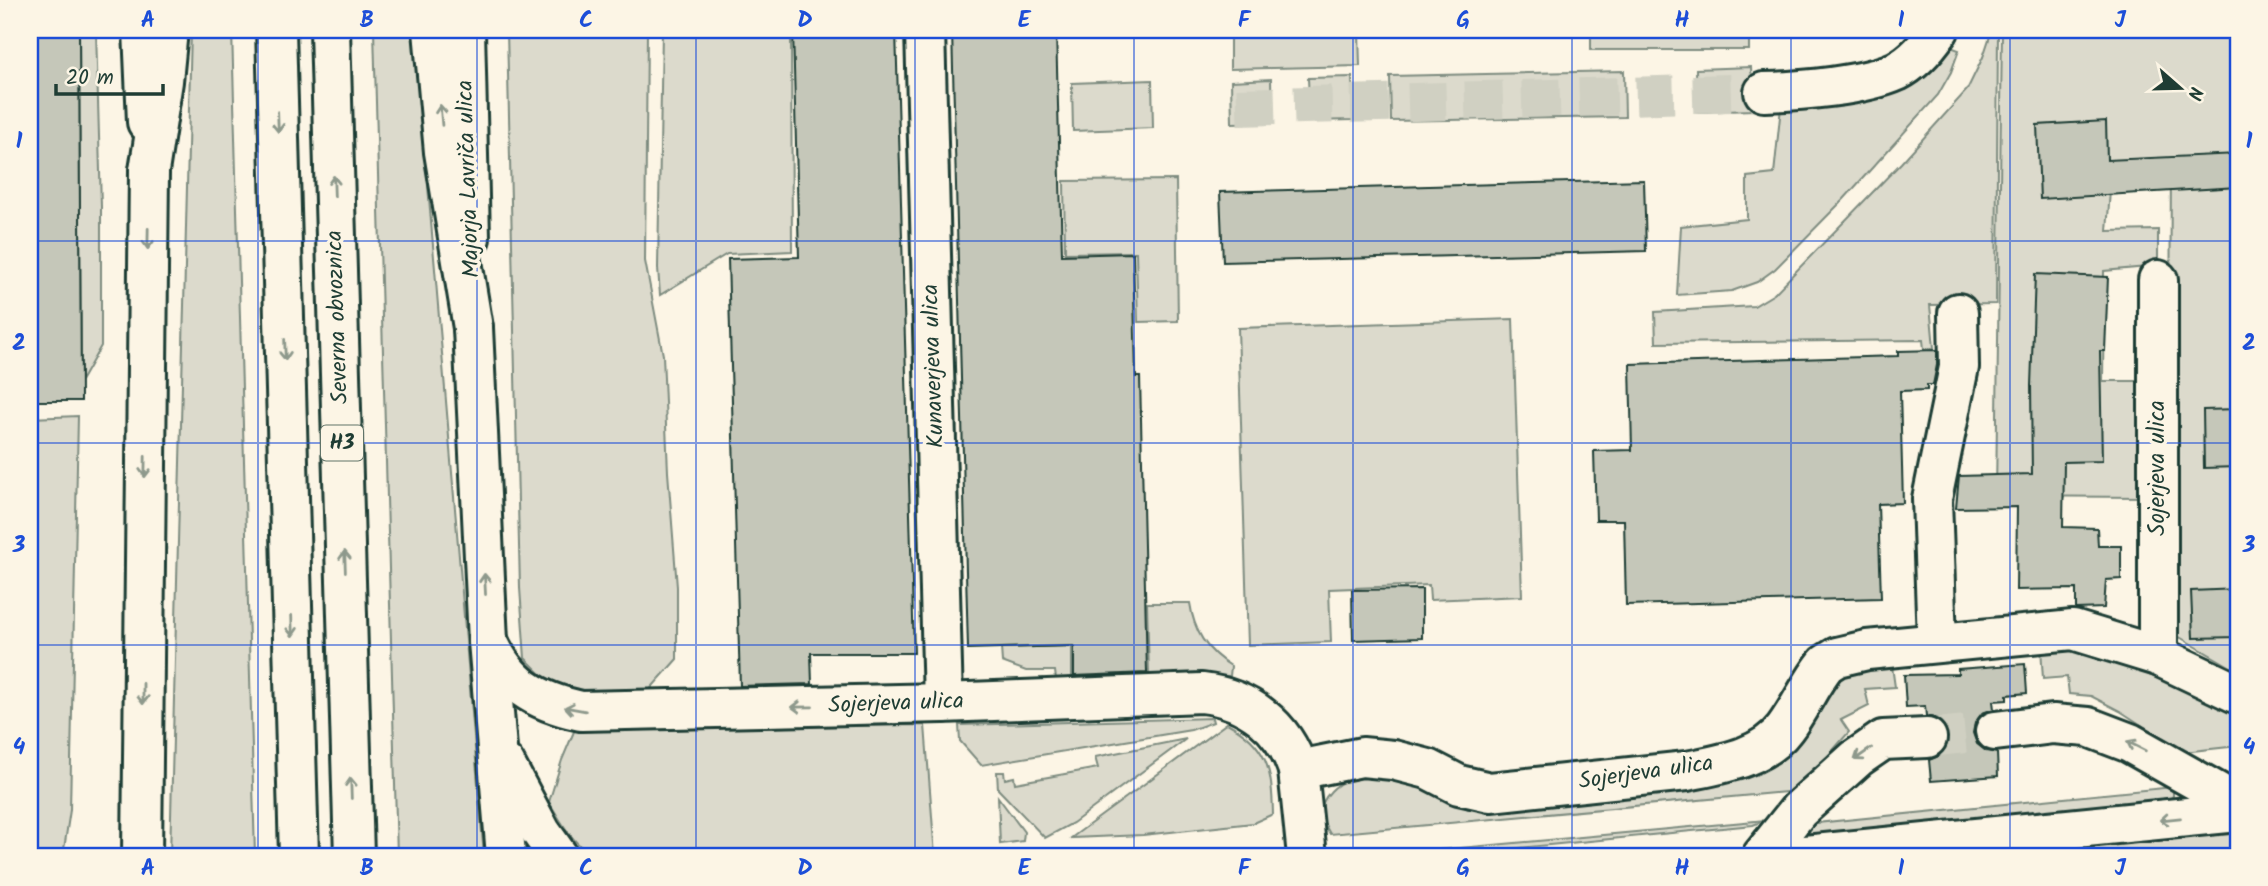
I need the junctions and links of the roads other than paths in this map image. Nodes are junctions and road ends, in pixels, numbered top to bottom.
1 (143, 30) edge
2 (168, 30) edge
3 (276, 30) edge
4 (330, 30) edge
5 (433, 30) edge
6 (465, 30) edge
7 (925, 30) edge
8 (1939, 30) edge
9 (1764, 92) tunnel mouth
10 (149, 171) junction
11 (2158, 280) dead end
12 (1958, 313) dead end
13 (473, 328) junction
14 (488, 641) junction
15 (1937, 642) junction
16 (2158, 656) junction
17 (2238, 694) edge
18 (943, 703) junction
19 (1995, 731) tunnel mouth
20 (1927, 738) tunnel mouth
21 (498, 750) junction
22 (1298, 770) junction
23 (2238, 804) edge
24 (2238, 812) edge
25 (143, 813) junction
26 (119, 856) edge
27 (142, 856) edge
28 (299, 856) edge
29 (354, 856) edge
30 (506, 856) edge
31 (558, 856) edge
32 (1307, 856) edge
33 (1762, 856) edge
34 (1795, 856) edge

1 - 10 main road
2 - 10 main road
3 -> 28 main road, H3
29 -> 4 main road, Severna obvoznica / H3
13 -> 5 main road
6 - 13 main road, Majorja Lavriča ulica
7 - 18 main road, Kunaverjeva ulica
8 - 9 main road
10 -> 25 main road
11 - 16 main road, Sojerjeva ulica
12 - 15 main road
14 -> 13 main road
18 -> 14 main road, Sojerjeva ulica
14 - 21 main road
15 - 16 main road, Sojerjeva ulica
15 - 22 main road, Sojerjeva ulica
16 - 17 main road, Sojerjeva ulica
18 - 22 main road, Sojerjeva ulica
23 -> 19 main road
20 -> 33 main road
21 - 30 main road
21 - 31 main road
22 - 32 main road, Sojerjeva ulica
24 -> 34 main road
25 - 26 main road
25 - 27 main road

